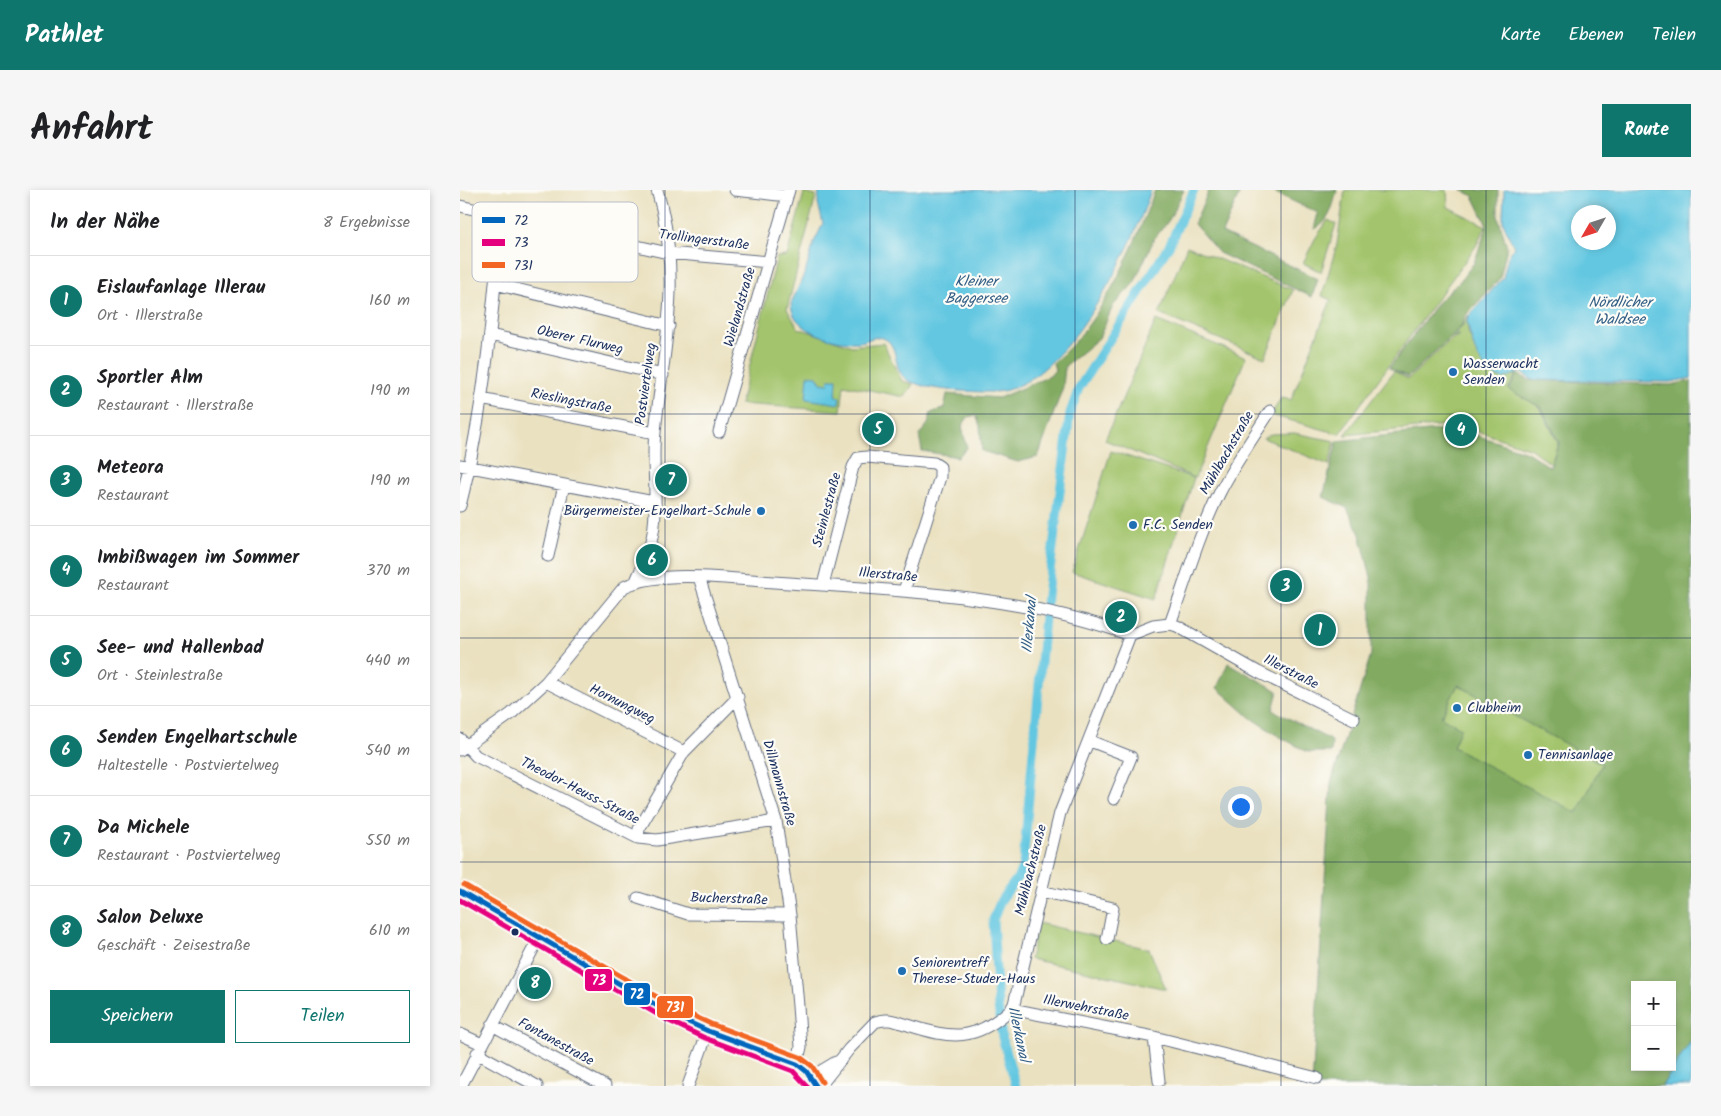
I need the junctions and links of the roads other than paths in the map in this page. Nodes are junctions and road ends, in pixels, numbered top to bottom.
1 (657, 190) edge
2 (736, 190) edge
3 (788, 193) edge
4 (638, 246) edge
5 (668, 253) junction
6 (769, 262) junction
7 (495, 284) joint
8 (669, 326) junction
9 (490, 335) junction
10 (663, 375) junction
11 (481, 399) junction
12 (1270, 411) dead end
13 (719, 432) dead end
14 (655, 434) junction
15 (465, 466) edge
16 (564, 485) junction
17 (654, 502) junction
18 (460, 506) edge
19 (548, 556) dead end
20 (699, 577) junction
21 (636, 581) junction
22 (822, 585) junction
23 (904, 591) junction
24 (1170, 624) junction
25 (1130, 635) junction
26 (546, 682) junction
27 (738, 697) junction
28 (1354, 719) dead end
29 (1090, 741) junction
30 (462, 745) edge
31 (684, 752) junction
32 (1114, 799) dead end
33 (776, 821) junction
34 (638, 838) junction
35 (460, 891) edge
36 (1041, 891) junction
37 (638, 898) dead end
38 (790, 916) junction
39 (540, 936) junction
40 (1107, 939) dead end
41 (1009, 1010) junction
42 (492, 1024) junction
43 (708, 1031) junction
44 (460, 1034) edge
45 (1154, 1037) junction
46 (479, 1048) junction
47 (797, 1064) junction
48 (1317, 1078) dead end
49 (1159, 1081) dead end
50 (816, 1083) edge
51 (461, 1086) edge
52 (538, 1086) edge
53 (605, 1086) edge
54 (688, 1086) edge

1 - 5 street, Postviertelweg
2 - 3 street
3 - 6 street, Wielandstraße
4 - 5 street, Trollingerstraße
5 - 6 street, Trollingerstraße
5 - 8 street, Postviertelweg
6 - 13 street, Wielandstraße
7 - 8 street
7 - 9 street
8 - 10 street, Postviertelweg
9 - 10 street, Oberer Flurweg
9 - 11 street
10 - 14 street, Postviertelweg
11 - 14 street, Rieslingstraße
11 - 15 street
12 - 24 street, Mühlbachstraße
14 - 17 street, Postviertelweg
15 - 16 street
15 - 18 street
16 - 17 street
16 - 19 street
17 - 21 street, Postviertelweg
20 - 21 street, Illerstraße
20 - 22 street, Illerstraße
20 - 27 street, Dillmannstraße
21 - 26 street
22 - 23 street, Illerstraße
22 - 23 street, Steinlestraße
23 - 25 street, Illerstraße
24 - 25 street
24 - 28 street, Illerstraße
25 - 29 street, Mühlbachstraße
26 - 30 street
26 - 31 street, Hornungweg
27 - 31 street
27 - 33 street, Dillmannstraße
29 - 32 street
29 - 36 street, Mühlbachstraße
30 - 34 street, Theodor-Heuss-Straße
31 - 34 street
33 - 34 street, Theodor-Heuss-Straße
33 - 38 street, Dillmannstraße
35 - 39 main road
36 - 40 street
36 - 41 street, Mühlbachstraße
37 - 38 street, Bucherstraße
38 - 47 street, Dillmannstraße
39 - 42 street
39 - 43 main road
41 - 45 street, Illerwehrstraße
41 - 50 street
42 - 46 street
42 - 53 street, Fontanestraße
43 - 47 main road
43 - 54 street
44 - 46 street
45 - 48 street, Illerwehrstraße
45 - 49 street
46 - 51 street
46 - 52 street
47 - 50 main road

